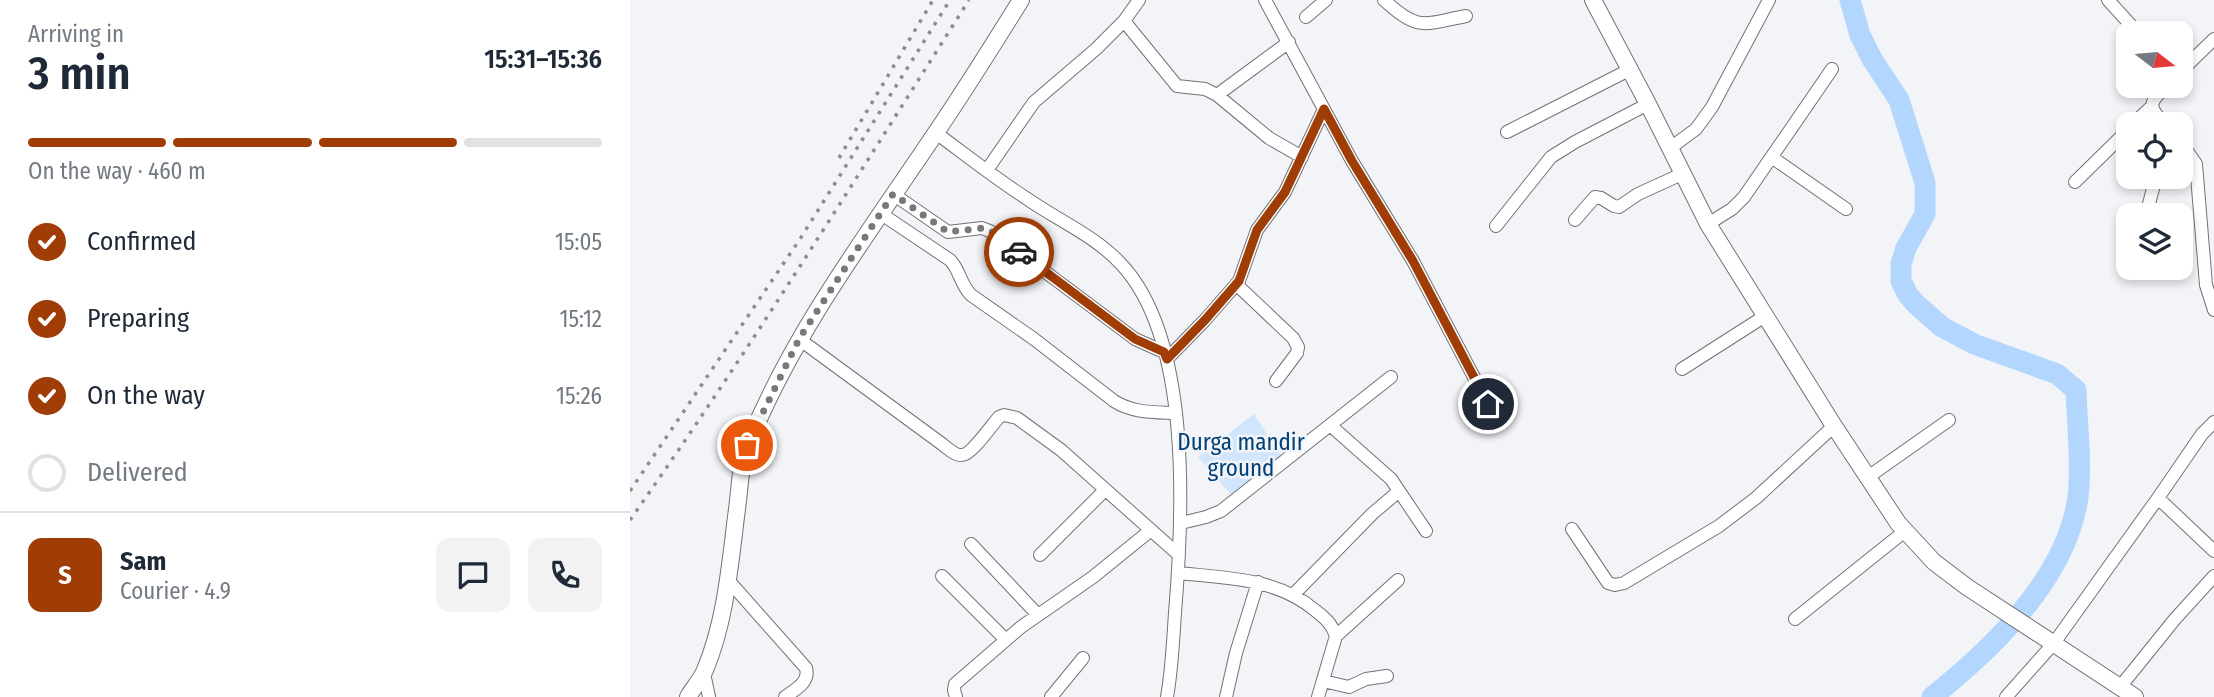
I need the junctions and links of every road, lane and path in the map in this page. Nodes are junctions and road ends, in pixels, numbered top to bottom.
1 (1021, 0) edge
2 (1139, 0) edge
3 (1265, 0) edge
4 (1326, 0) edge
5 (1384, 0) edge
6 (1593, 0) edge
7 (1769, 0) edge
8 (2108, 0) edge
9 (1306, 16) dead end
10 (1466, 16) dead end
11 (1124, 21) junction
12 (2127, 21) edge
13 (2214, 39) edge
14 (1289, 42) junction
15 (2193, 59) edge
16 (1832, 68) dead end
17 (1630, 69) junction
18 (1217, 94) junction
19 (2154, 98) edge
20 (1648, 104) junction
21 (2151, 107) junction
22 (1324, 109) junction
23 (2146, 112) edge
24 (2154, 112) edge
25 (1507, 132) dead end
26 (936, 133) junction
27 (2116, 142) edge
28 (1669, 149) junction
29 (1302, 158) junction
30 (1773, 158) junction
31 (2193, 160) edge
32 (2196, 164) junction
33 (2193, 165) edge
34 (987, 170) junction
35 (1682, 174) junction
36 (2075, 182) dead end
37 (893, 194) junction
38 (1846, 209) dead end
39 (880, 213) junction
40 (1575, 220) dead end
41 (1708, 224) junction
42 (1496, 226) dead end
43 (1236, 284) junction
44 (2214, 310) edge
45 (1765, 316) junction
46 (799, 339) junction
47 (1166, 356) junction
48 (1682, 369) dead end
49 (1391, 377) dead end
50 (1276, 381) dead end
51 (1488, 404) dead end
52 (1175, 413) junction
53 (1949, 420) dead end
54 (1330, 425) junction
55 (1834, 426) junction
56 (2212, 426) edge
57 (1868, 477) junction
58 (1105, 490) junction
59 (1399, 491) junction
60 (2158, 499) junction
61 (1181, 523) junction
62 (1572, 529) dead end
63 (1151, 530) junction
64 (1426, 531) dead end
65 (1905, 531) junction
66 (971, 544) dead end
67 (2214, 551) edge
68 (1040, 555) dead end
69 (1179, 555) junction
70 (1178, 573) junction
71 (942, 576) dead end
72 (2214, 576) edge
73 (728, 580) junction
74 (1398, 580) dead end
75 (1258, 582) junction
76 (1293, 595) junction
77 (1038, 615) junction
78 (1795, 619) dead end
79 (1336, 636) junction
80 (1006, 640) junction
81 (2054, 643) junction
82 (1083, 658) dead end
83 (704, 673) junction
84 (1387, 676) dead end
85 (1323, 681) junction
86 (2120, 687) junction
87 (688, 697) edge
88 (709, 697) edge
89 (785, 697) edge
90 (956, 697) edge
91 (1051, 697) edge
92 (1167, 697) edge
93 (1226, 697) edge
94 (1318, 697) edge
95 (2006, 697) edge
96 (2135, 697) edge

1 - 26 street
2 - 11 street
3 - 14 street
4 - 9 street
5 - 10 street
6 - 17 street
7 - 28 street
8 - 12 street
11 - 18 street
11 - 34 street
13 - 15 street
14 - 18 street
14 - 22 street
16 - 30 street
17 - 20 street
17 - 25 street
18 - 29 street
19 - 21 street
20 - 28 street
20 - 42 street
21 - 23 street
21 - 24 street
22 - 29 street
22 - 51 street
26 - 34 street
26 - 37 street
27 - 36 street
28 - 35 street
29 - 43 street
30 - 38 street
30 - 41 street
31 - 32 street
32 - 33 street
32 - 44 street
34 - 47 street
35 - 40 street
35 - 41 street
37 - 39 street
37 - 47 street
39 - 46 street
39 - 52 street
41 - 45 street
43 - 47 street
43 - 50 street
45 - 48 street
45 - 55 street
46 - 58 street
46 - 73 street
47 - 52 street
49 - 54 street
52 - 61 street
53 - 57 street
54 - 59 street
54 - 61 street
55 - 57 street
55 - 62 street
56 - 60 street
57 - 65 street
58 - 63 street
58 - 68 street
59 - 64 street
59 - 76 street
60 - 67 street
60 - 81 street
61 - 69 street
63 - 69 street
63 - 77 street
65 - 78 street
65 - 81 street
66 - 77 street
69 - 70 street
70 - 75 street
70 - 92 street
71 - 80 street
72 - 86 street
73 - 83 street
73 - 89 street
74 - 79 street
75 - 76 street
75 - 93 street
76 - 79 street
77 - 80 street
79 - 85 street
80 - 90 street
81 - 86 street
81 - 95 street
82 - 91 street
83 - 87 street
83 - 88 street
84 - 85 street
85 - 94 street
86 - 96 street

